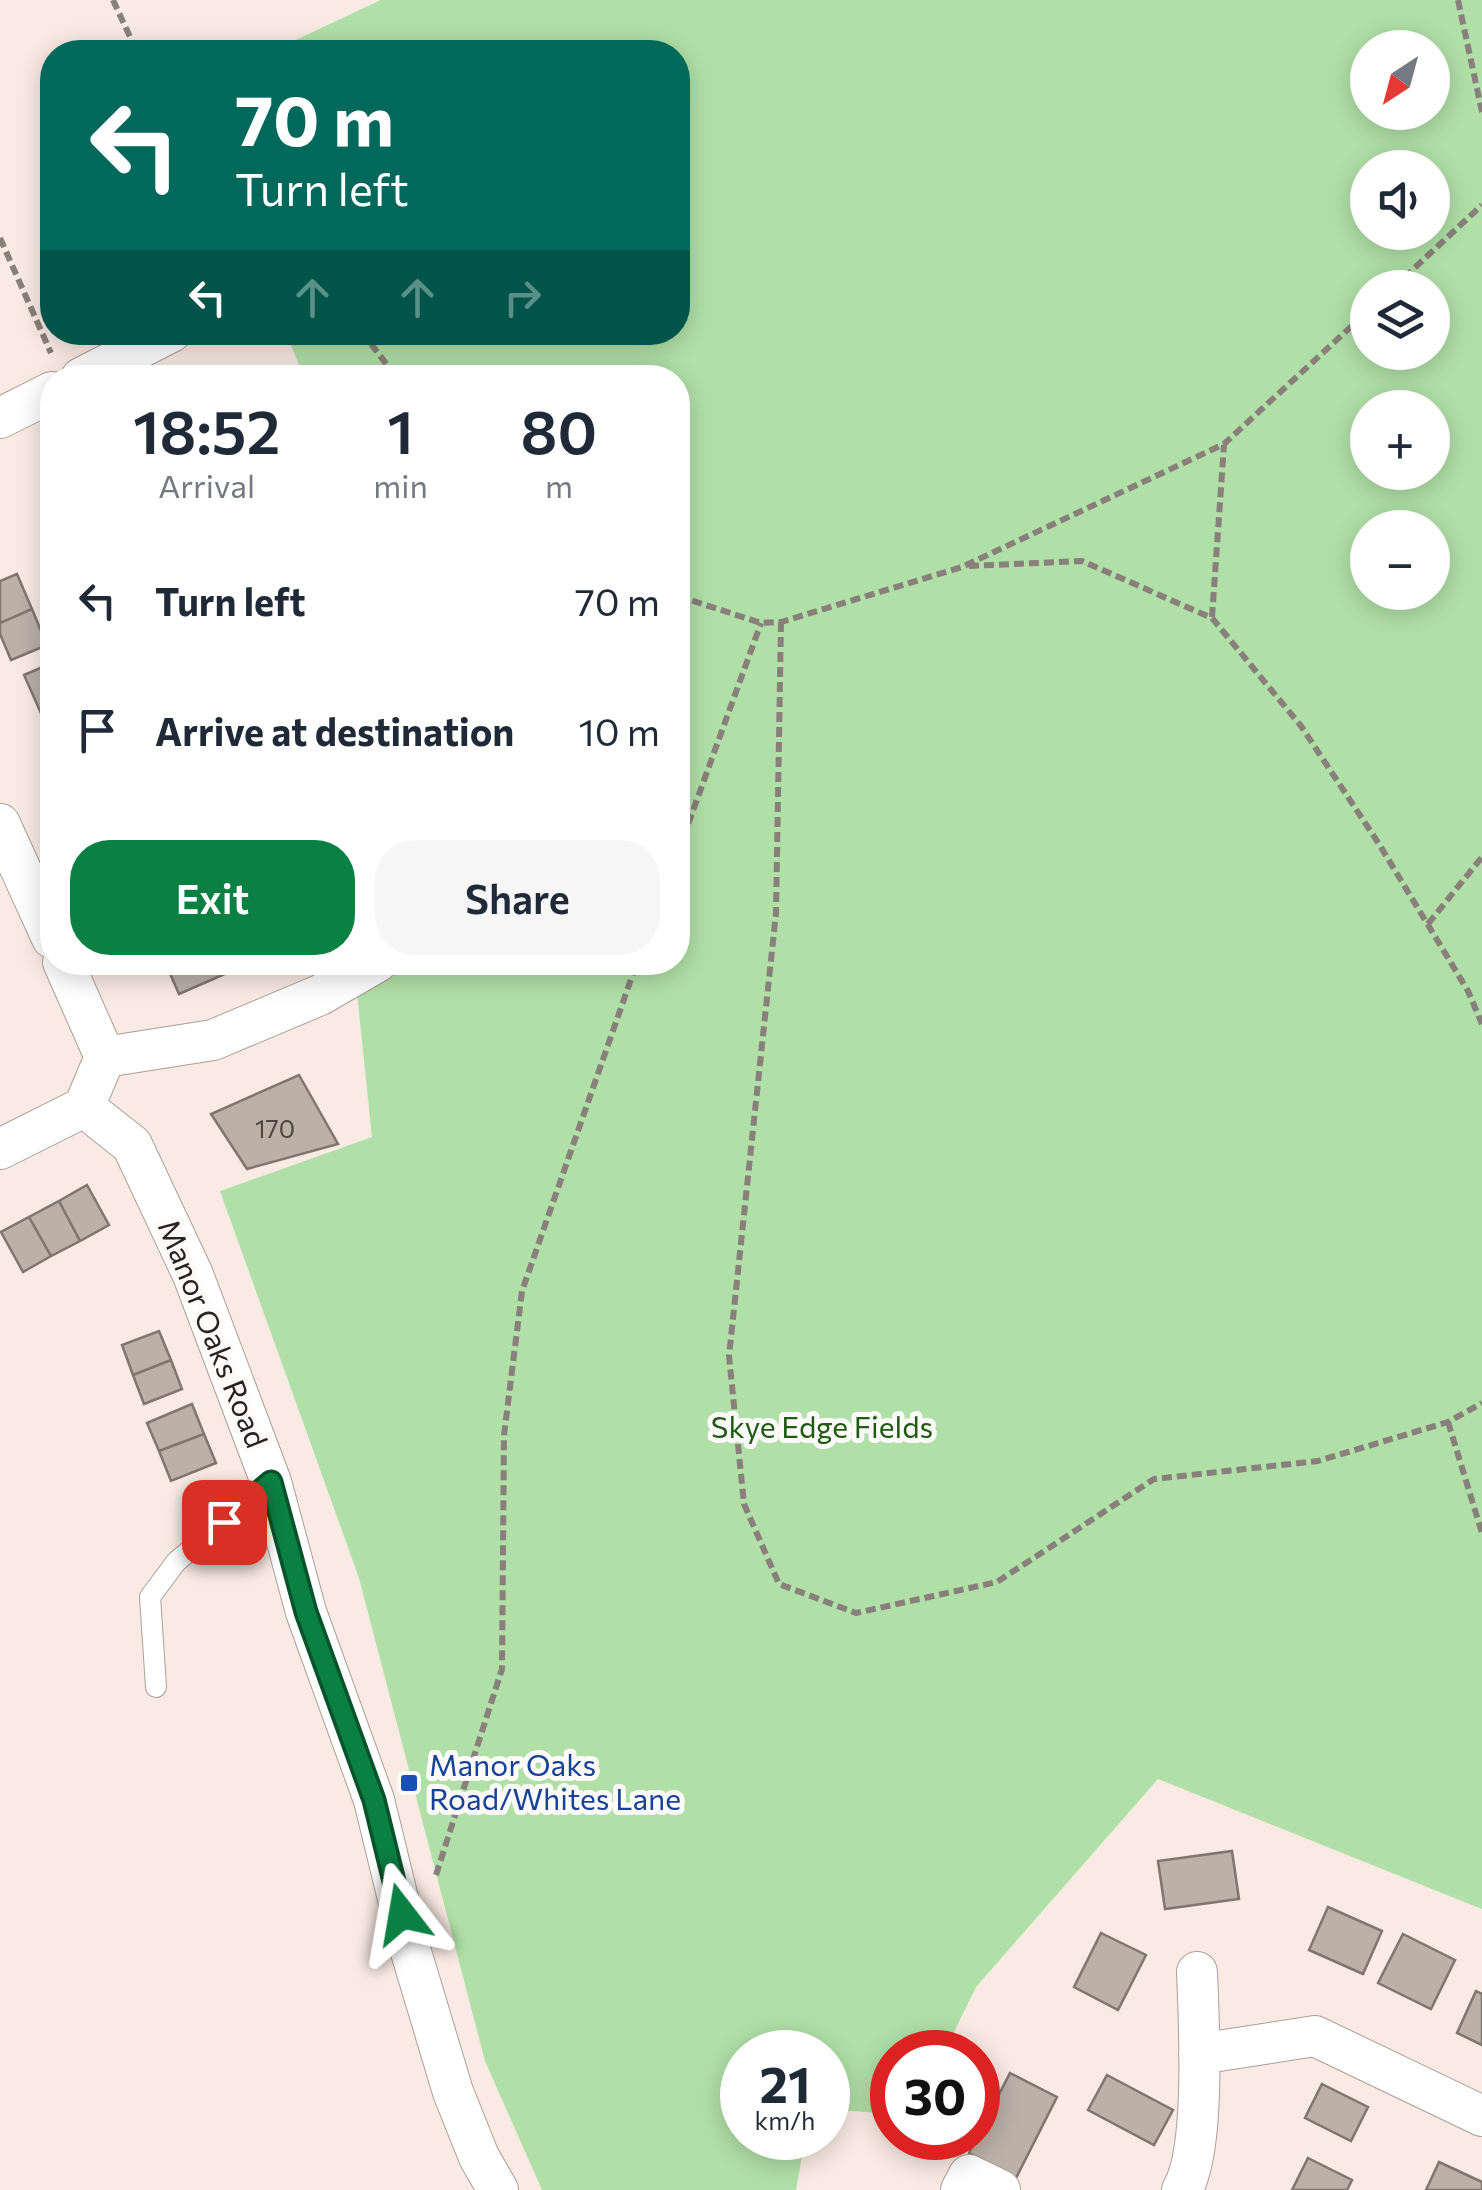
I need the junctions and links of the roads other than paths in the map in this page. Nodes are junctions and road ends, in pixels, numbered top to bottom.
1 (139, 345) edge
2 (89, 365) edge
3 (40, 391) edge
4 (0, 418) edge
5 (0, 824) edge
6 (40, 912) edge
7 (70, 975) edge
8 (355, 975) edge
9 (106, 1057) junction
10 (84, 1108) junction
11 (0, 1149) edge
12 (271, 1482) junction
13 (156, 1687) dead end
14 (1197, 1972) dead end
15 (1200, 2054) junction
16 (1482, 2116) edge
17 (498, 2190) edge
18 (962, 2190) edge
19 (1000, 2190) edge
20 (1182, 2190) edge

1 - 2 street
3 - 4 street
5 - 6 street
7 - 9 street
8 - 9 street
9 - 10 street
10 - 11 street
10 - 12 street, Manor Oaks Road
12 - 13 lane
12 - 17 street, Manor Oaks Road
14 - 15 street
15 - 16 street
15 - 20 street
18 - 19 street

